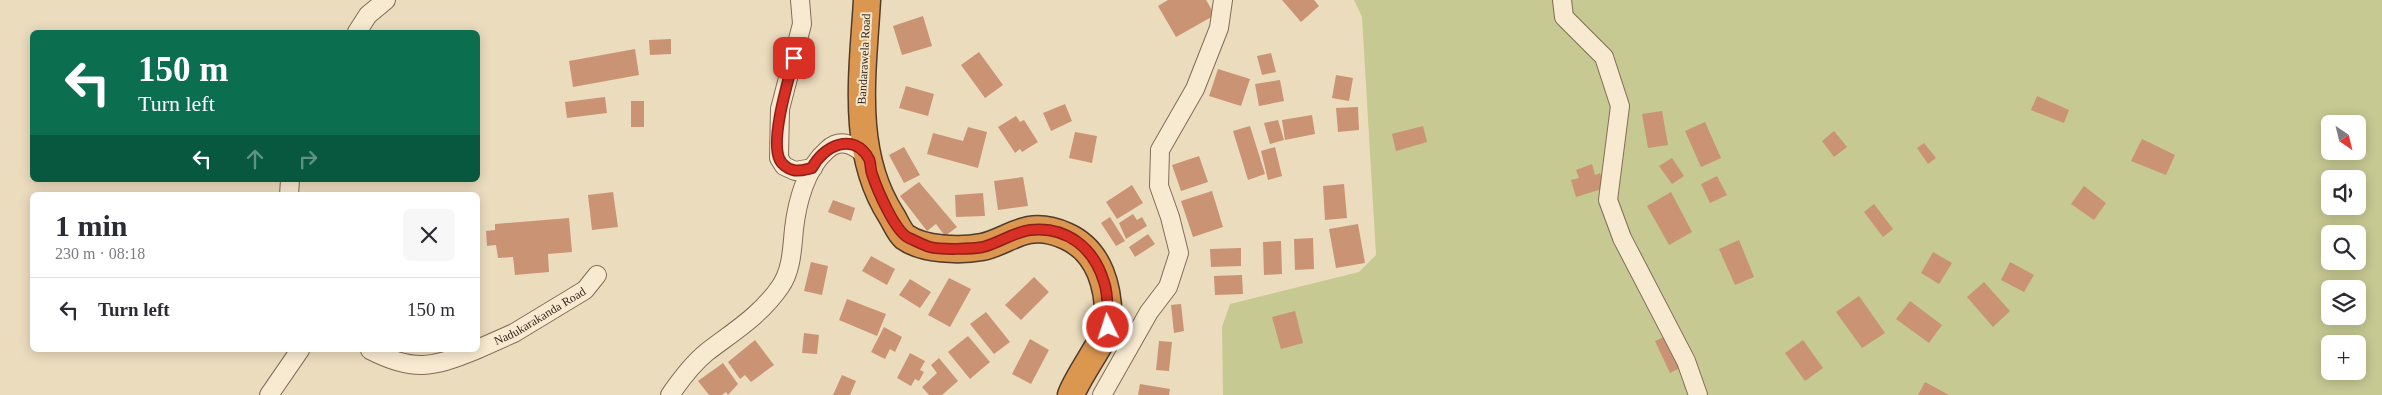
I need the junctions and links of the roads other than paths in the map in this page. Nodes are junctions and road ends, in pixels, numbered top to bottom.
1 (386, 0) edge
2 (800, 0) edge
3 (867, 0) edge
4 (1223, 0) edge
5 (1562, 0) edge
6 (358, 30) edge
7 (869, 159) junction
8 (812, 168) junction
9 (597, 275) dead end
10 (480, 349) edge
11 (299, 352) edge
12 (374, 352) edge
13 (470, 352) edge
14 (269, 395) edge
15 (670, 395) edge
16 (1071, 395) edge
17 (1102, 395) edge
18 (1698, 395) edge

1 - 6 lane
2 - 8 lane
3 - 7 highway, Bandarawela Road
4 - 17 lane
5 - 18 lane
7 - 8 lane
7 - 16 highway, Bandarawela Road
8 - 15 lane
9 - 10 lane, Nadukarakanda Road
11 - 14 lane
12 - 13 lane, Nadukarakanda Road

